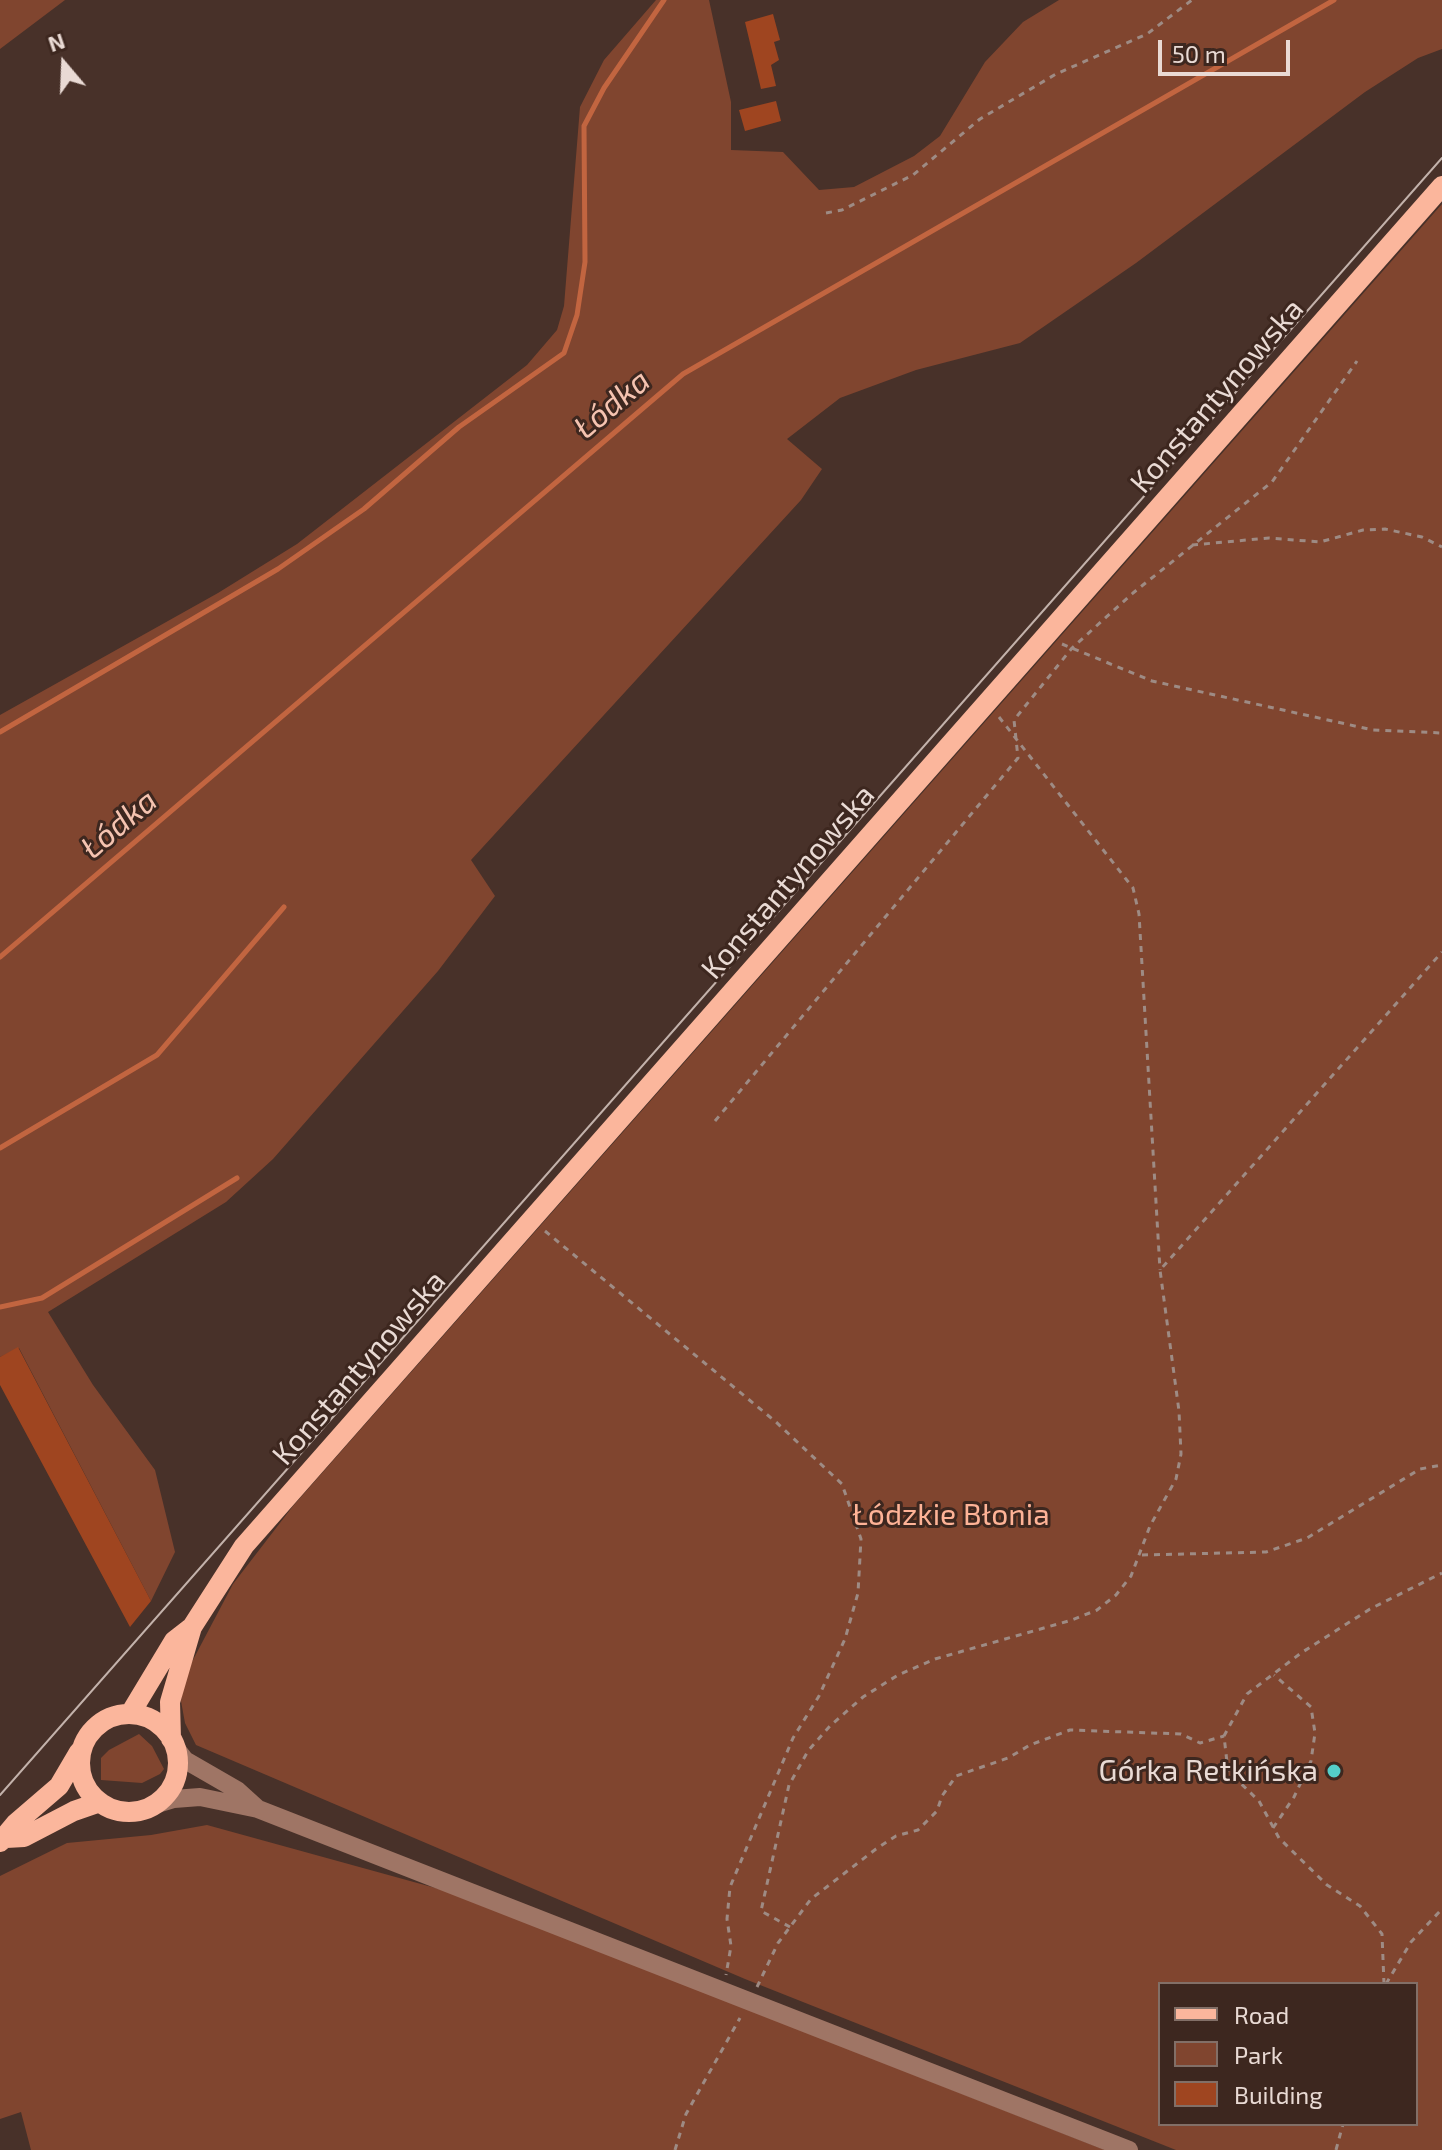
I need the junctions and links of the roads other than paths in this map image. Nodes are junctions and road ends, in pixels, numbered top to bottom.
1 (1442, 186) edge
2 (192, 1627) junction
3 (130, 1714) junction
4 (173, 1743) junction
5 (83, 1745) junction
6 (100, 1802) junction
7 (151, 1806) junction
8 (258, 1809) junction
9 (3, 1840) edge
10 (1129, 2150) edge

1 - 2 main road, Konstantynowska
2 - 3 main road, Konstantynowska
2 - 4 main road, Konstantynowska
3 - 4 main road
3 - 5 main road
4 - 7 main road
4 - 8 street
5 - 6 main road
5 - 9 main road
6 - 7 main road
6 - 9 main road
7 - 8 street
8 - 10 street

